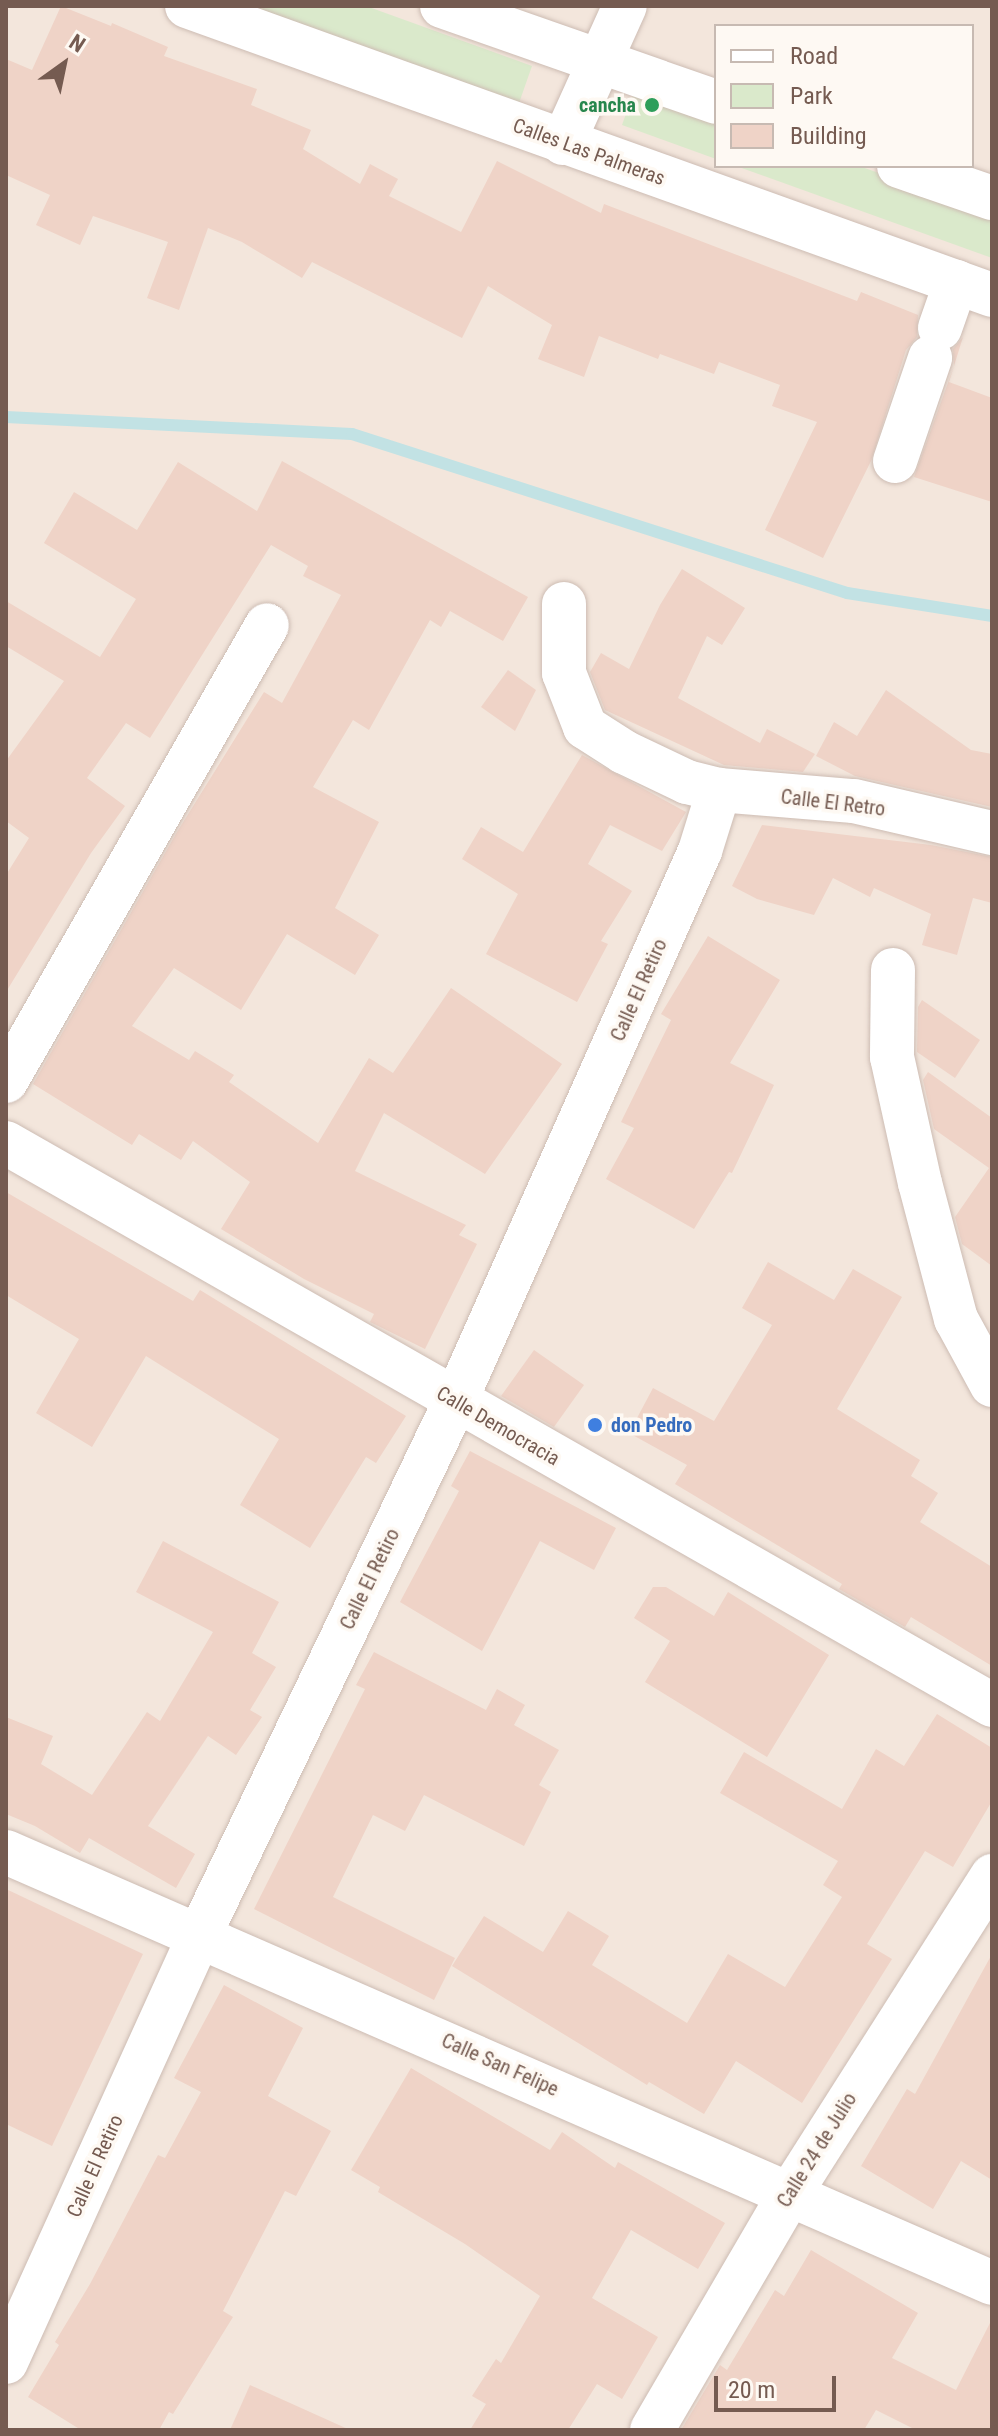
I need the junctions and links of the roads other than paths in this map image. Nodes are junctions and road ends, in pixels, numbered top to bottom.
1 (187, 6) edge
2 (442, 6) edge
3 (625, 6) edge
4 (599, 62) junction
5 (714, 101) edge
6 (563, 143) junction
7 (905, 168) edge
8 (992, 198) edge
9 (974, 289) edge
10 (895, 461) dead end
11 (564, 604) dead end
12 (267, 625) dead end
13 (719, 790) junction
14 (992, 833) edge
15 (893, 970) dead end
16 (6, 1081) edge
17 (6, 1143) edge
18 (992, 1385) edge
19 (455, 1402) junction
20 (992, 1705) edge
21 (6, 1852) edge
22 (992, 1876) edge
23 (200, 1934) junction
24 (791, 2192) junction
25 (992, 2283) edge
26 (6, 2362) edge
27 (652, 2430) edge

1 - 6 street, Calles Las Palmeras
2 - 4 street
3 - 4 street
4 - 5 street
4 - 6 street
6 - 9 street, Calles Las Palmeras
7 - 8 street
9 - 10 street
11 - 13 street, Calle El Retro
12 - 16 street
13 - 14 street, Calle El Retro
13 - 19 street, Calle El Retiro
15 - 18 street
17 - 19 street, Calle Democracia
19 - 20 street, Calle Democracia
19 - 23 street, Calle El Retiro
21 - 23 street, Calle San Felipe
22 - 24 street, Calle 24 de Julio
23 - 24 street, Calle San Felipe
23 - 26 street, Calle El Retiro
24 - 25 street, Calle San Felipe
24 - 27 street, Calle 24 de Julio

